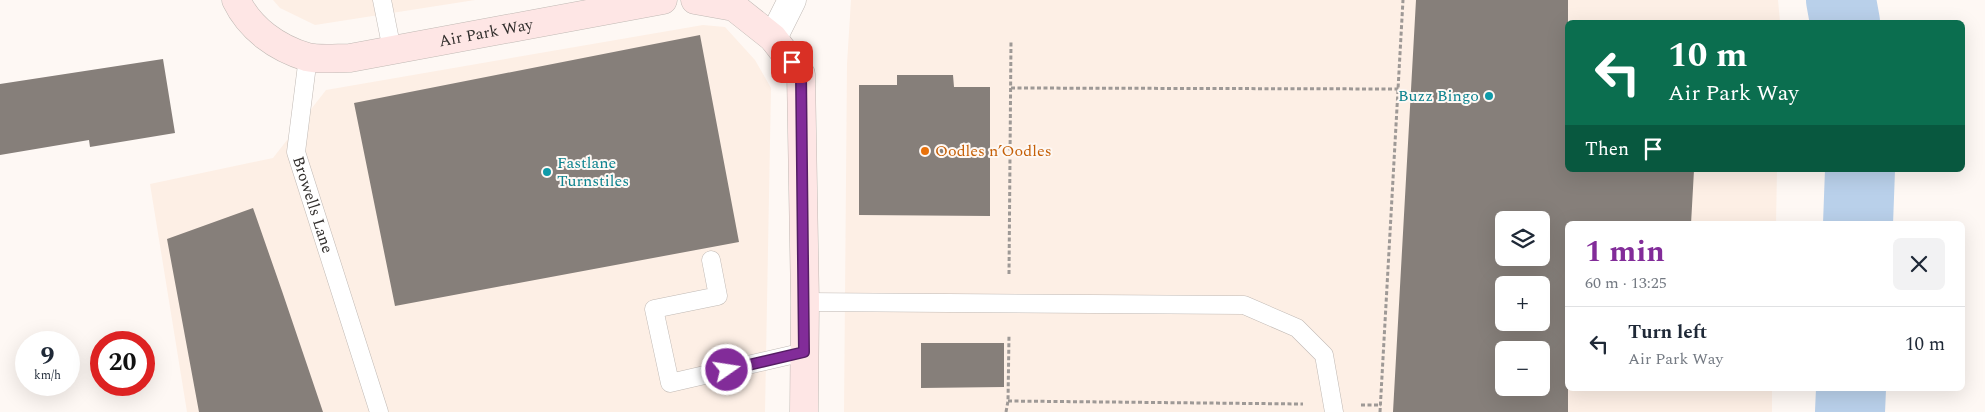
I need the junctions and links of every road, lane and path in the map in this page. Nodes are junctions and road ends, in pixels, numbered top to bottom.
1 (236, 0) edge
2 (382, 0) edge
3 (663, 0) edge
4 (695, 0) edge
5 (792, 0) edge
6 (1403, 0) edge
7 (773, 38) junction
8 (1011, 41) dead end
9 (392, 50) junction
10 (308, 57) junction
11 (1011, 88) junction
12 (1399, 89) junction
13 (711, 260) dead end
14 (1009, 277) dead end
15 (805, 302) junction
16 (1009, 334) dead end
17 (804, 352) junction
18 (1008, 401) junction
19 (1381, 405) junction
20 (1334, 408) edge
21 (379, 412) edge
22 (804, 412) edge
23 (1006, 412) edge
24 (1380, 412) edge

1 - 10 street
2 - 9 lane
3 - 9 street, Air Park Way
4 - 7 street
5 - 7 street
6 - 12 path
7 - 15 street
8 - 11 path
9 - 10 street, Air Park Way
10 - 21 lane, Browells Lane
11 - 12 path
11 - 14 path
12 - 19 path
13 - 17 lane
15 - 17 street
15 - 20 lane
16 - 18 path
17 - 22 street
18 - 20 path
18 - 23 path
19 - 20 path
19 - 24 path

